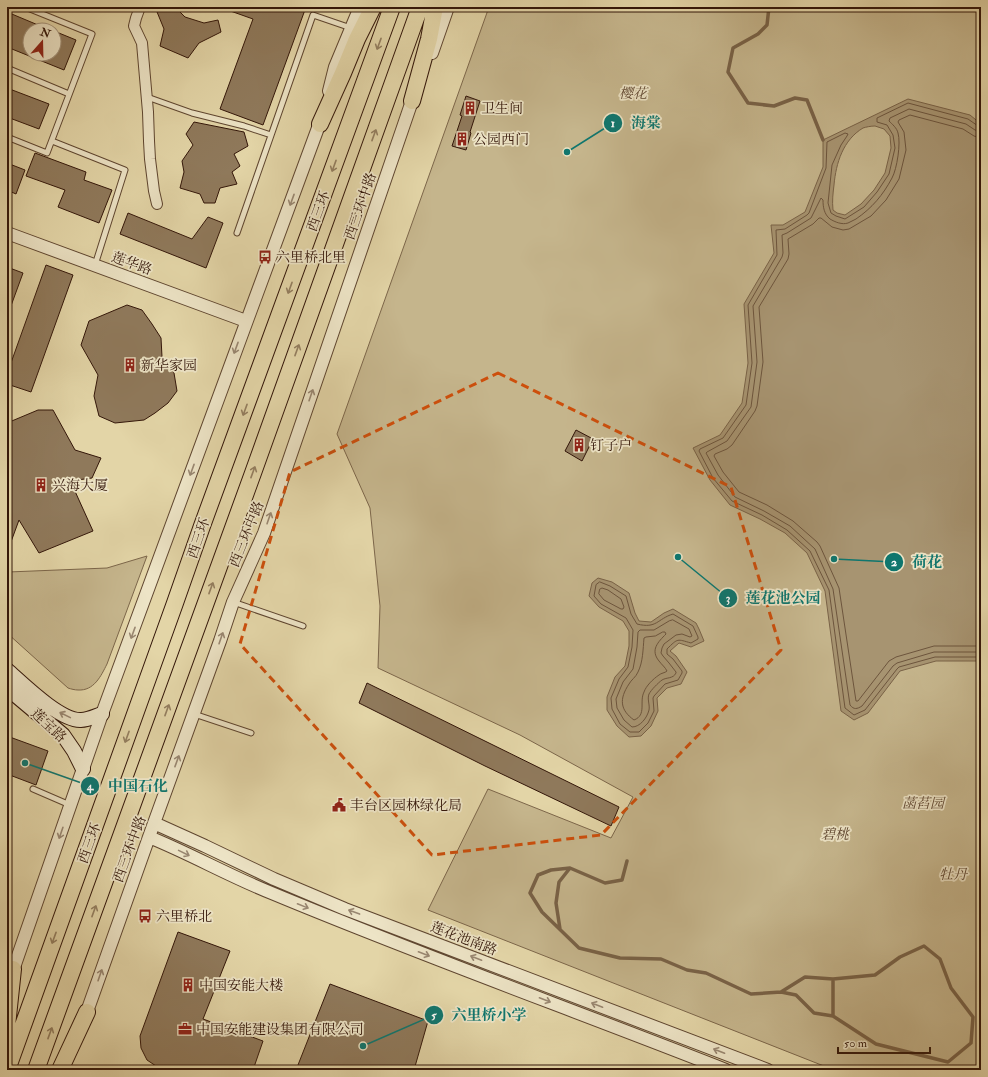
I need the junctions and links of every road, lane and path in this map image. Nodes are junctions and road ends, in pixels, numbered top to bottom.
1 (25, 7) edge
2 (140, 7) edge
3 (360, 7) edge
4 (373, 7) edge
5 (392, 7) edge
6 (420, 7) edge
7 (435, 7) edge
8 (448, 7) edge
9 (351, 28) junction
10 (7, 68) edge
11 (69, 94) junction
12 (147, 97) junction
13 (412, 101) junction
14 (320, 124) junction
15 (271, 135) junction
16 (7, 138) edge
17 (52, 141) junction
18 (157, 204) dead end
19 (7, 233) edge
20 (236, 233) dead end
21 (95, 265) junction
22 (246, 321) junction
23 (234, 602) junction
24 (303, 626) dead end
25 (7, 670) edge
26 (7, 688) edge
27 (102, 714) junction
28 (194, 714) junction
29 (252, 733) dead end
30 (83, 769) junction
31 (33, 788) dead end
32 (71, 805) junction
33 (154, 823) junction
34 (149, 837) junction
35 (13, 970) junction
36 (7, 986) edge
37 (87, 1012) junction
38 (7, 1026) edge
39 (7, 1070) edge
40 (36, 1070) edge
41 (60, 1070) edge
42 (68, 1070) edge
43 (726, 1070) edge
44 (768, 1070) edge

1 - 11 lane
2 - 12 street
3 - 9 street
4 - 14 highway
5 -> 39 highway, 西三环
40 -> 6 highway, 西三环
7 - 13 highway
8 - 13 street, 西三环中路
9 - 14 street
9 - 15 lane
10 - 11 lane
11 - 17 lane
12 - 15 lane
12 - 18 street
23 -> 13 street, 西三环中路
14 -> 22 street
15 - 20 lane
16 - 17 lane
17 - 21 lane
19 - 21 street, 莲华路
21 - 22 street, 莲华路
22 -> 27 street
23 - 24 lane
28 -> 23 street, 西三环中路
27 -> 25 main road, 莲宝路
26 - 30 main road, 莲宝路
27 - 30 street
28 - 29 lane
33 -> 28 street, 西三环中路
30 - 32 street
31 - 32 lane
32 -> 35 street
33 - 34 street, 西三环中路
44 -> 33 street, 莲花池南路
37 -> 34 street, 西三环中路
34 -> 43 street, 莲花池南路
35 - 36 street
35 - 38 highway
37 - 41 highway
37 - 42 street, 西三环中路

